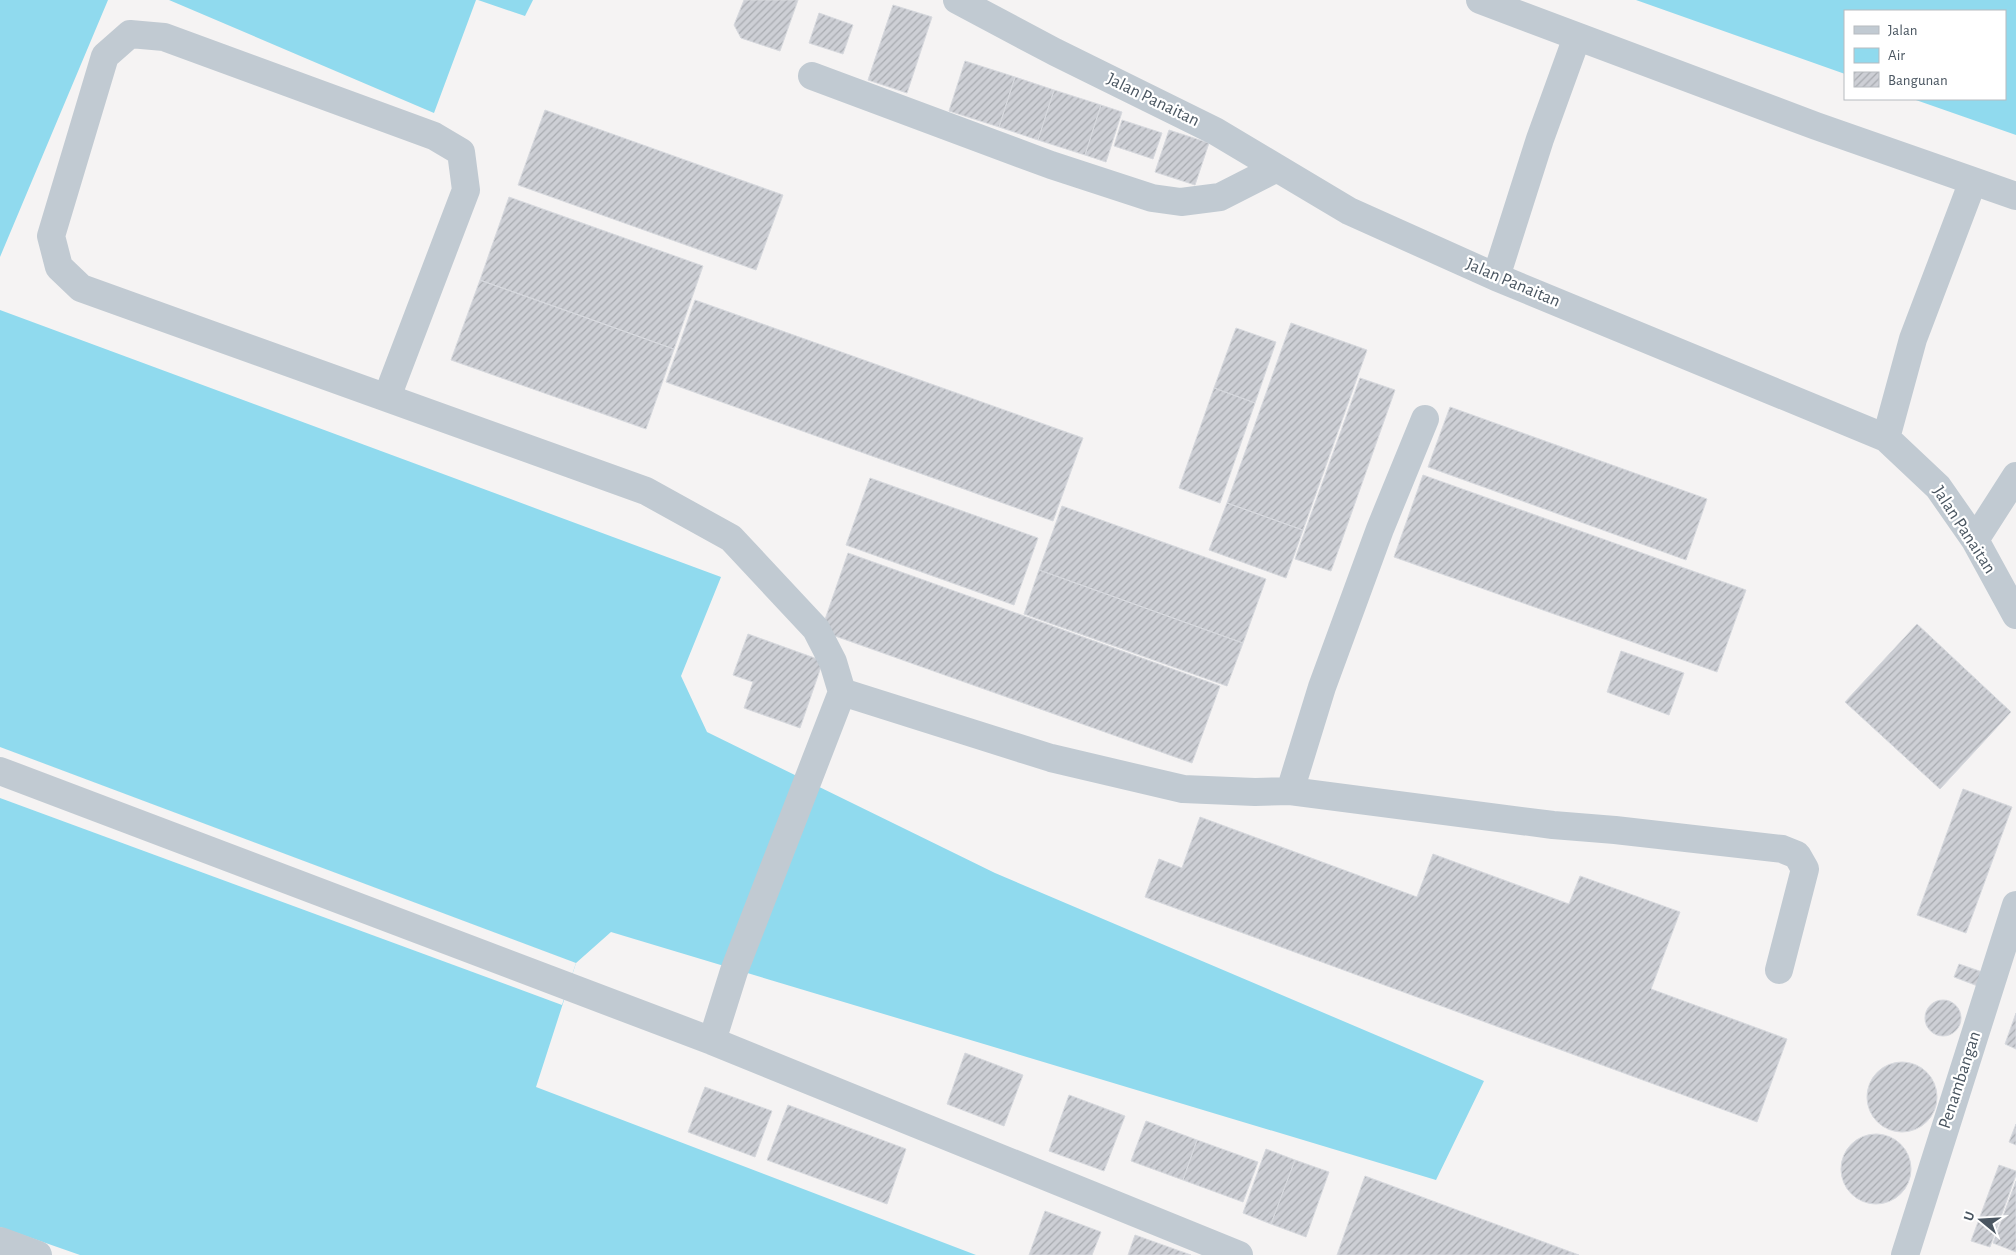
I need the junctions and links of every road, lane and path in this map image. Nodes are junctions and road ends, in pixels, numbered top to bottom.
1 (957, 0) edge
2 (1480, 0) edge
3 (1577, 37) junction
4 (812, 76) dead end
5 (1277, 168) junction
6 (1973, 181) junction
7 (2016, 196) edge
8 (1496, 277) junction
9 (388, 396) junction
10 (1425, 419) dead end
11 (1886, 438) junction
12 (2016, 476) edge
13 (1975, 540) junction
14 (2016, 615) edge
15 (842, 692) junction
16 (0, 771) edge
17 (1290, 791) junction
18 (2016, 905) edge
19 (1779, 970) dead end
20 (712, 1041) junction
21 (0, 1241) edge
22 (38, 1255) edge
23 (1239, 1255) edge
24 (1904, 1255) edge

1 - 5 lane, Jalan Panaitan
2 - 3 lane
3 - 6 lane
3 - 8 lane
4 - 5 lane
5 - 8 lane, Jalan Panaitan
6 - 7 lane
6 - 11 lane
8 - 11 lane, Jalan Panaitan
9 - 9 lane
9 - 15 lane
10 - 17 lane
11 - 13 lane, Jalan Panaitan
12 - 13 lane
13 - 14 lane, Jalan Panaitan
15 - 17 lane
15 - 20 lane
16 - 20 lane
17 - 19 lane
18 - 24 lane, Penambangan
20 - 23 lane
21 - 22 lane

